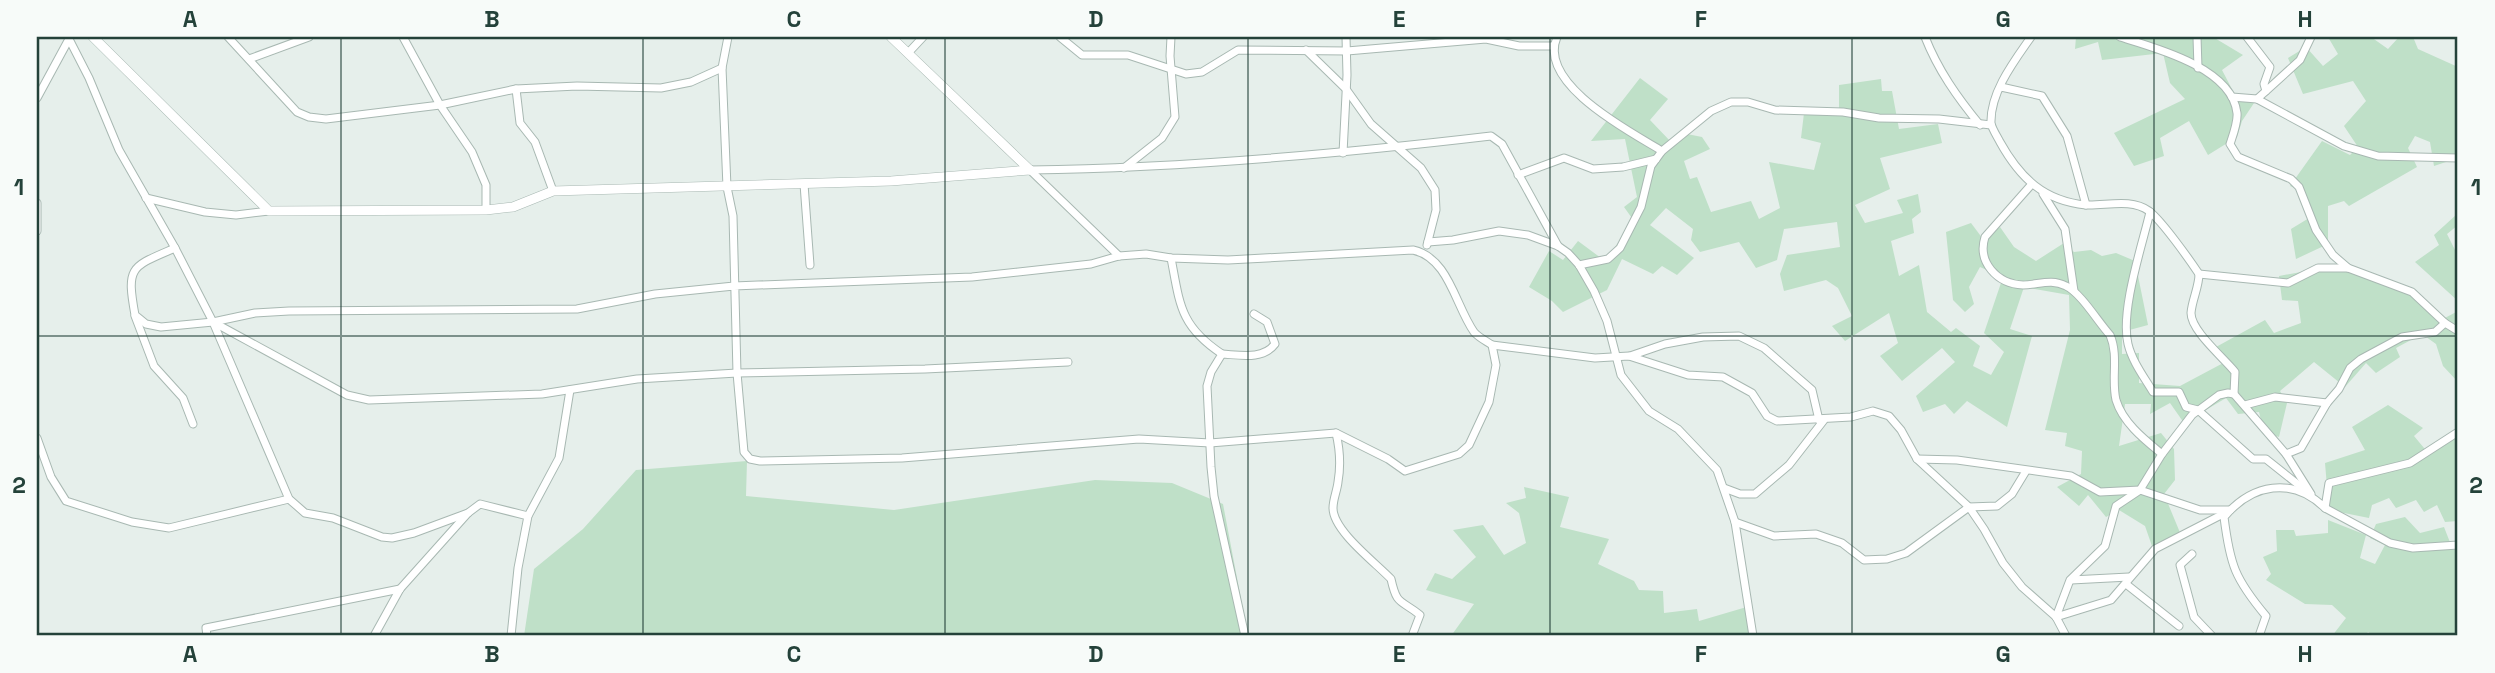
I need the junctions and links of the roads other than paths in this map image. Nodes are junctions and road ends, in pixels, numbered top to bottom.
1 (93, 37) edge
2 (228, 37) edge
3 (309, 37) edge
4 (403, 37) edge
5 (728, 37) edge
6 (891, 37) edge
7 (923, 37) edge
8 (1060, 37) edge
9 (1171, 37) edge
10 (1346, 37) edge
11 (1558, 37) edge
12 (1925, 37) edge
13 (2031, 37) edge
14 (2120, 37) edge
15 (2197, 37) edge
16 (2247, 37) edge
17 (2311, 37) edge
18 (69, 38) edge
19 (1432, 40) edge
20 (1553, 46) junction
21 (1306, 50) junction
22 (1347, 51) junction
23 (909, 52) junction
24 (248, 59) junction
25 (722, 68) junction
26 (1171, 68) junction
27 (2198, 68) junction
28 (2001, 87) junction
29 (516, 89) junction
30 (1346, 89) junction
31 (2266, 91) junction
32 (2232, 97) junction
33 (37, 98) edge
34 (2257, 99) junction
35 (440, 104) junction
36 (1980, 125) junction
37 (1991, 125) junction
38 (1396, 147) junction
39 (1662, 151) junction
40 (1343, 153) junction
41 (2458, 158) edge
42 (1657, 159) junction
43 (1124, 169) junction
44 (1030, 170) junction
45 (1518, 175) junction
46 (804, 184) junction
47 (2031, 185) junction
48 (727, 187) junction
49 (553, 191) junction
50 (2040, 191) junction
51 (146, 198) junction
52 (37, 203) edge
53 (2086, 205) junction
54 (486, 210) junction
55 (269, 212) junction
56 (2150, 212) junction
57 (37, 231) edge
58 (1428, 242) junction
59 (1558, 246) junction
60 (175, 248) junction
61 (1424, 253) junction
62 (1119, 256) junction
63 (1171, 258) junction
64 (810, 265) dead end
65 (1579, 265) junction
66 (2348, 268) junction
67 (2199, 274) junction
68 (734, 286) junction
69 (2074, 291) junction
70 (1254, 314) dead end
71 (135, 315) junction
72 (213, 322) junction
73 (2445, 323) junction
74 (2458, 331) edge
75 (1492, 345) junction
76 (1222, 354) junction
77 (1616, 356) junction
78 (1629, 356) junction
79 (1068, 362) dead end
80 (737, 373) junction
81 (570, 390) junction
82 (2234, 394) junction
83 (2326, 403) junction
84 (2245, 405) junction
85 (2198, 410) junction
86 (1822, 420) junction
87 (193, 424) dead end
88 (2458, 432) edge
89 (1336, 433) junction
90 (37, 438) edge
91 (1210, 443) junction
92 (2162, 454) junction
93 (2286, 454) junction
94 (1917, 459) junction
95 (2026, 471) junction
96 (1724, 488) junction
97 (2140, 490) junction
98 (2311, 495) junction
99 (289, 499) junction
100 (1969, 507) junction
101 (2325, 508) junction
102 (2230, 510) junction
103 (468, 513) junction
104 (528, 516) junction
105 (1735, 522) junction
106 (2458, 545) edge
107 (2192, 554) dead end
108 (2070, 580) junction
109 (2128, 581) junction
110 (400, 589) junction
111 (2056, 617) junction
112 (2179, 626) dead end
113 (207, 636) edge
114 (374, 636) edge
115 (511, 636) edge
116 (1245, 636) edge
117 (1412, 636) edge
118 (1753, 636) edge
119 (2066, 636) edge
120 (2212, 636) edge
121 (2259, 636) edge

1 - 55 street
2 - 24 street
3 - 24 street
4 - 35 street
5 - 25 street
6 - 23 street
7 - 23 street
8 - 26 street
9 - 26 street
10 - 22 street
11 - 20 street
12 - 36 street
13 - 28 street
14 - 27 street
15 - 27 street
16 - 31 street
17 - 31 street
18 - 33 street
18 - 51 street
19 - 20 street
19 - 22 street
20 - 39 street
21 - 22 street
21 - 26 street
21 - 30 street
22 - 30 street
23 - 44 street
24 - 35 street
25 - 29 street
25 - 48 street
26 - 43 street
27 - 32 street
28 - 37 street
28 - 53 street
29 - 35 street
29 - 49 street
30 - 38 street
30 - 40 street
31 - 34 street
32 - 34 street
32 - 66 street
34 - 41 street
35 - 54 street
36 - 37 street
36 - 39 street
37 - 47 street
38 - 40 street
38 - 45 street
38 - 58 street
39 - 42 street
40 - 43 street
42 - 45 street
42 - 65 street
43 - 44 street
44 - 46 street
44 - 62 street
45 - 59 street
46 - 48 street
46 - 64 street
47 - 50 street
47 - 69 street
48 - 49 street
48 - 68 street
49 - 54 street
50 - 53 street
50 - 69 street
51 - 55 street
51 - 60 street
52 - 57 street
53 - 56 street
54 - 55 street
56 - 67 street
56 - 85 street
58 - 59 street
58 - 61 street
59 - 65 street
60 - 71 street
60 - 72 street
61 - 63 street
61 - 75 street
62 - 63 street
62 - 68 street
63 - 76 street
65 - 77 street
66 - 67 street
66 - 73 street
67 - 82 street
68 - 72 street
68 - 80 street
69 - 92 street
70 - 76 street
71 - 72 street
71 - 87 street
72 - 81 street
72 - 99 street
73 - 74 street
73 - 83 street
75 - 77 street
75 - 89 street
76 - 91 street
77 - 78 street
77 - 96 street
78 - 86 street
78 - 86 street
79 - 80 street
80 - 81 street
80 - 91 street
81 - 104 street
82 - 84 street
82 - 85 street
83 - 84 street
83 - 93 street
84 - 93 street
85 - 92 street
85 - 98 street
86 - 94 street
86 - 96 street
88 - 101 street
89 - 91 street
89 - 117 street
90 - 99 street
91 - 116 street
92 - 97 street
93 - 98 street
94 - 95 street
94 - 100 street
95 - 97 street
95 - 100 street
96 - 105 street
97 - 102 street
97 - 108 street
98 - 101 street
98 - 102 street
99 - 103 street
100 - 105 street
100 - 111 street
101 - 106 street
102 - 109 street
102 - 121 street
103 - 104 street
103 - 110 street
104 - 115 street
105 - 118 street
107 - 120 street
108 - 109 street
108 - 111 street
109 - 111 street
109 - 112 street
110 - 113 street
110 - 114 street
111 - 119 street

